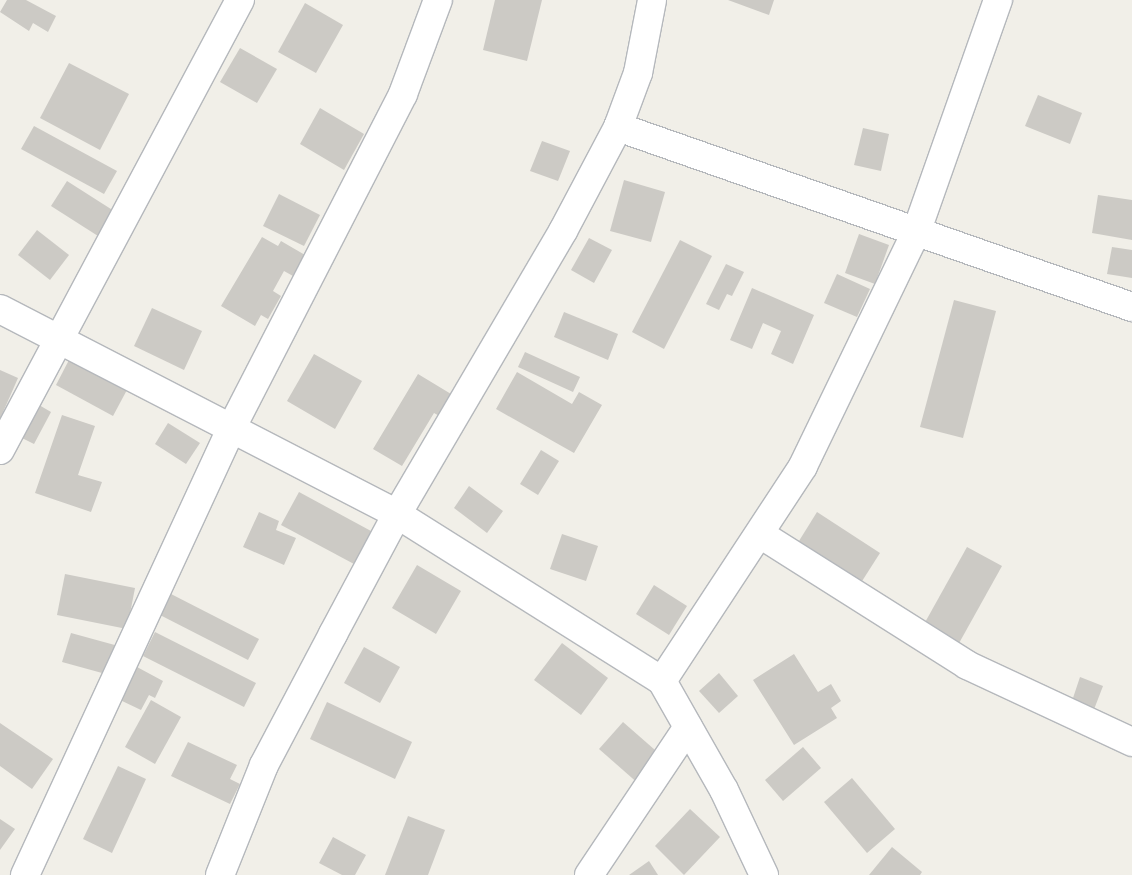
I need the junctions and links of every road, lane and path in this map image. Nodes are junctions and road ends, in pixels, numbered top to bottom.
1 (240, 0) edge
2 (438, 0) edge
3 (652, 0) edge
4 (998, 0) edge
5 (618, 127) junction
6 (917, 230) junction
7 (1132, 307) edge
8 (0, 309) edge
9 (56, 340) junction
10 (232, 427) junction
11 (0, 450) edge
12 (397, 514) junction
13 (760, 534) junction
14 (662, 681) junction
15 (688, 727) junction
16 (1132, 742) edge
17 (25, 875) edge
18 (220, 875) edge
19 (589, 875) edge
20 (764, 875) edge

1 - 9 street
2 - 10 street
3 - 5 street
4 - 6 street
5 - 6 street
5 - 12 street
6 - 7 street
6 - 13 street
8 - 9 street
9 - 10 street
9 - 11 street
10 - 12 street
10 - 17 street
12 - 14 street
12 - 18 street
13 - 14 street
13 - 16 street
14 - 15 street
15 - 19 street
15 - 20 street

